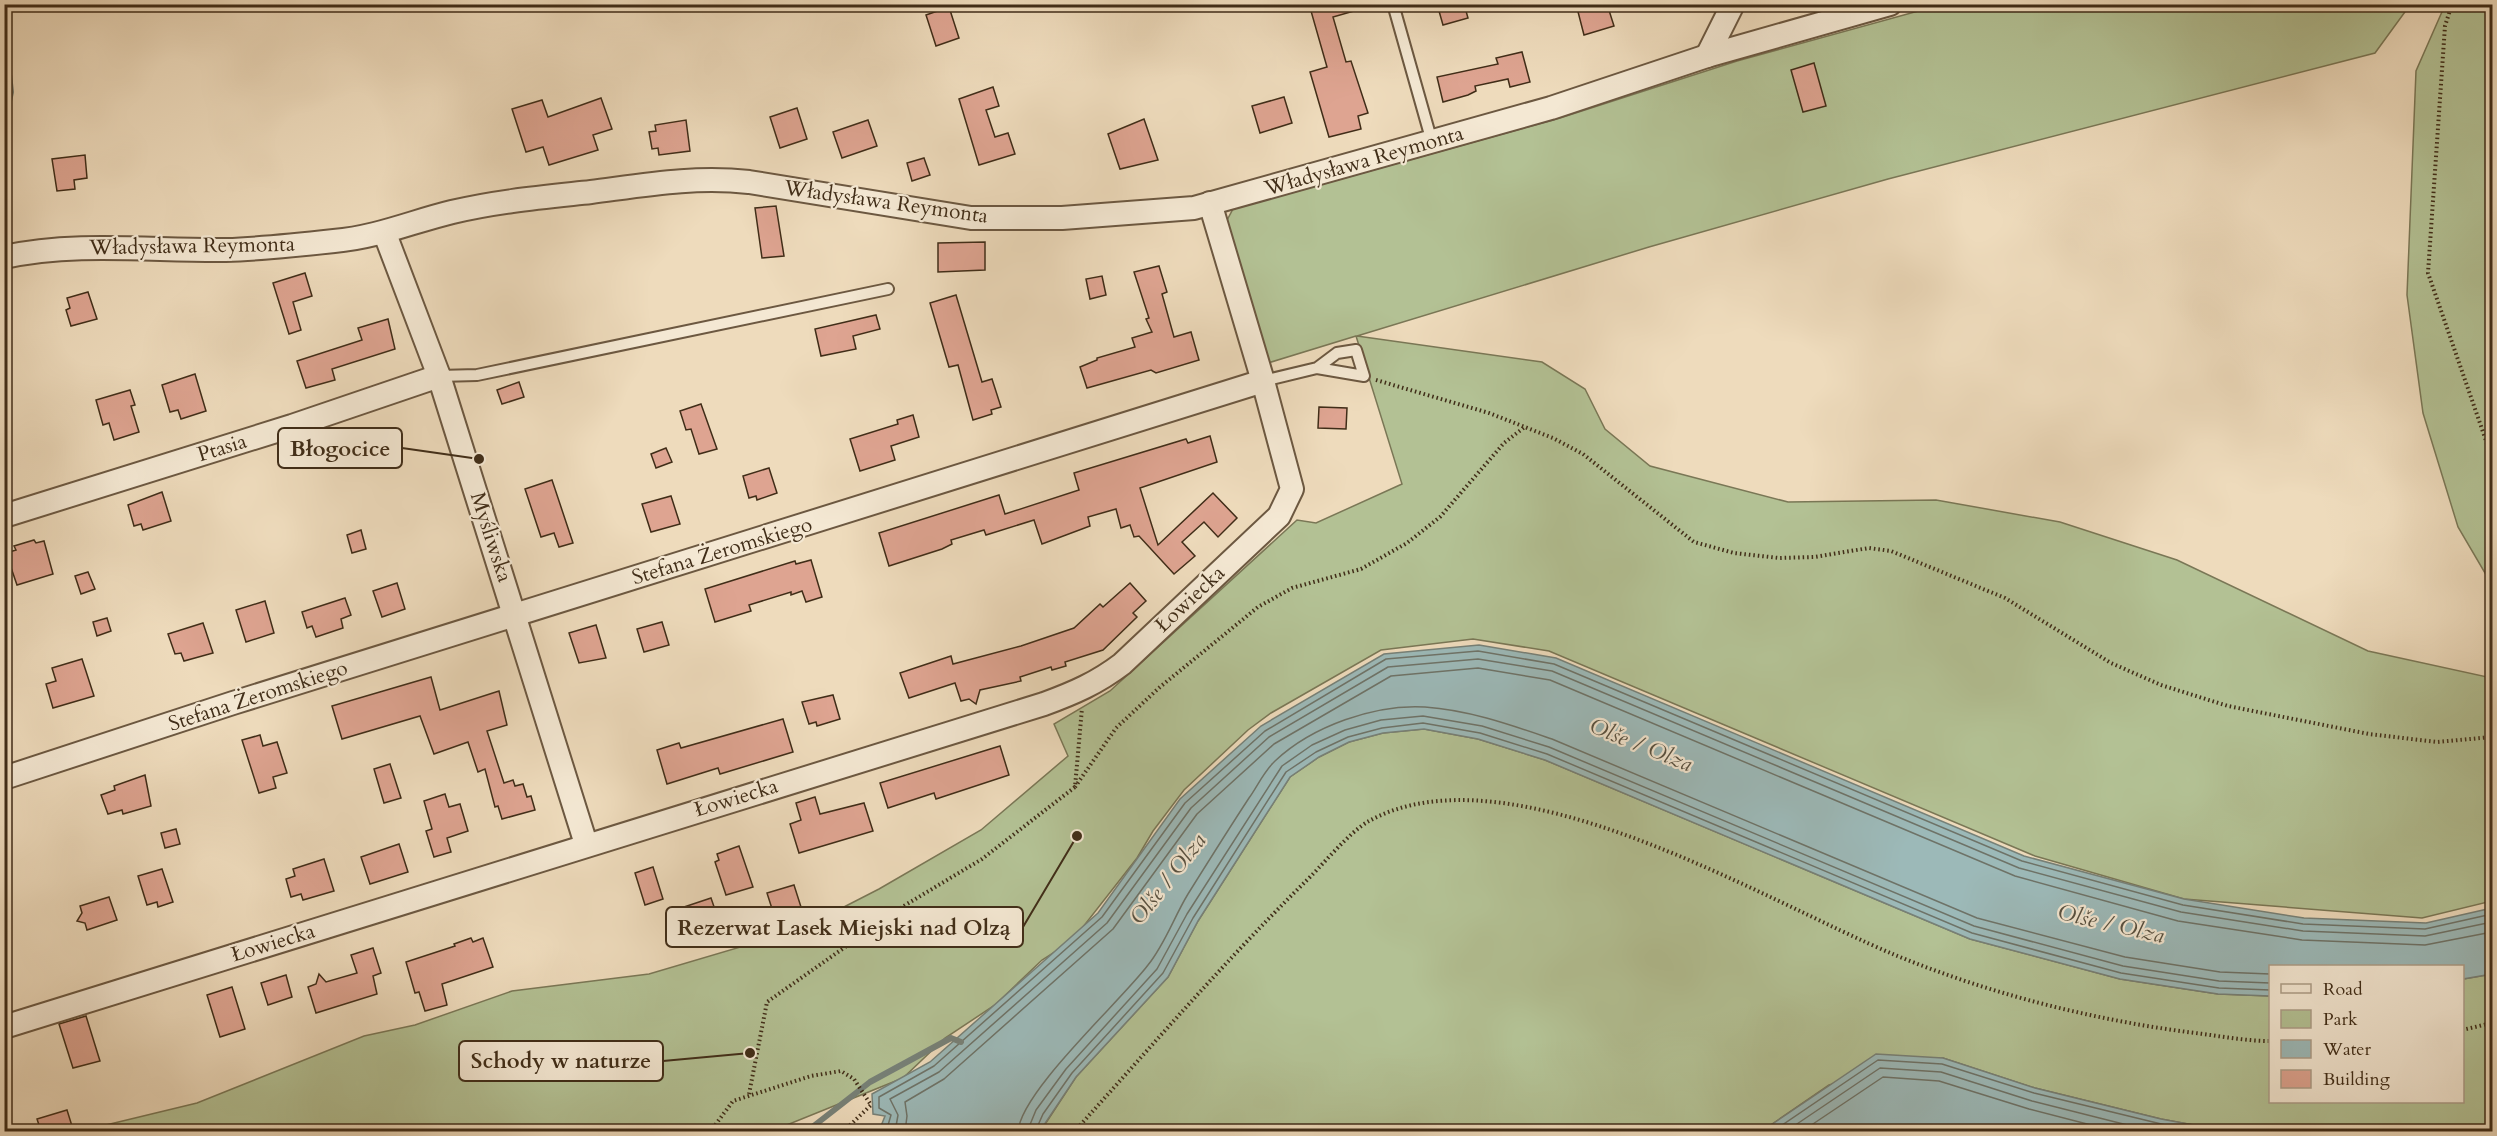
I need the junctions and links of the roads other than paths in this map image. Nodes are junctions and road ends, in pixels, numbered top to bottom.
1 (1393, 4) edge
2 (1733, 4) edge
3 (1890, 4) edge
4 (1707, 56) junction
5 (1432, 142) junction
6 (1210, 203) junction
7 (385, 234) junction
8 (4, 257) edge
9 (888, 289) dead end
10 (1317, 368) junction
11 (439, 376) junction
12 (1263, 381) junction
13 (4, 516) edge
14 (516, 616) junction
15 (4, 778) edge
16 (586, 844) junction
17 (4, 1027) edge

1 - 5 lane
2 - 4 street
3 - 4 street, Władysława Reymonta
4 - 5 street, Władysława Reymonta
5 - 6 street, Władysława Reymonta
6 - 7 street, Władysława Reymonta
6 - 12 street
7 - 8 street, Władysława Reymonta
7 - 11 street, Myśliwska
9 - 11 lane
10 - 10 lane
10 - 12 lane
11 - 13 street, Ptasia
11 - 14 street, Myśliwska
12 - 14 street, Stefana Żeromskiego
12 - 16 street, Łowiecka
14 - 15 street, Stefana Żeromskiego
14 - 16 street, Myśliwska
16 - 17 street, Łowiecka

